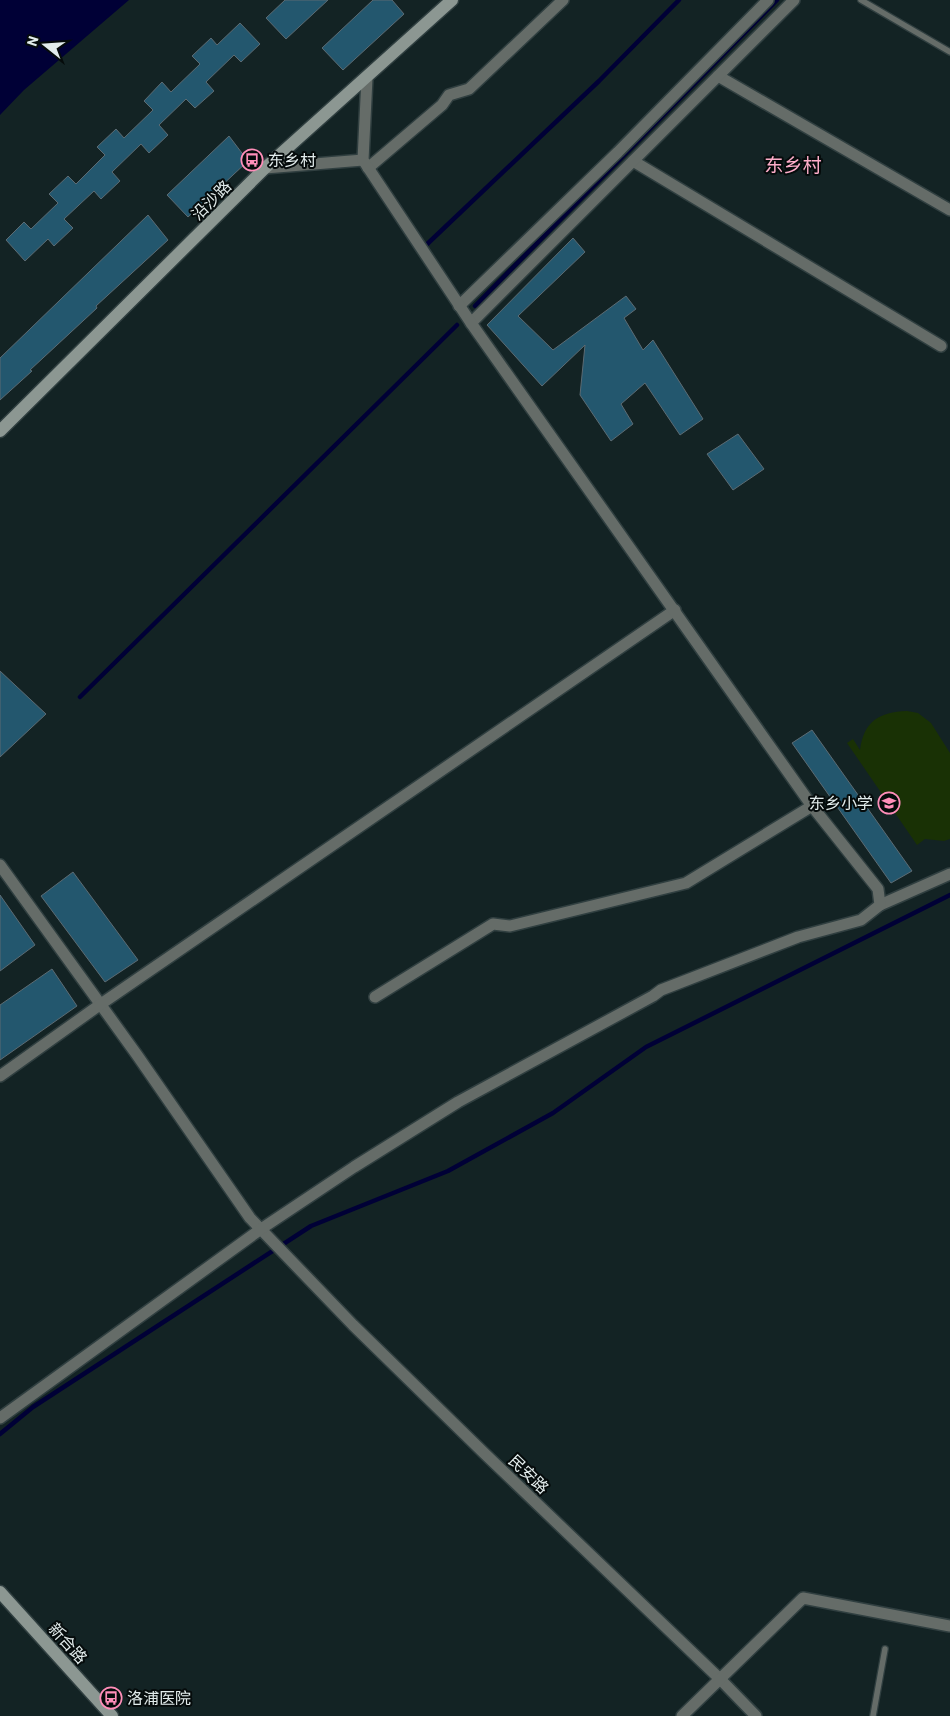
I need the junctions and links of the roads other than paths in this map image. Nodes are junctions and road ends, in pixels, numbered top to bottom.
1 (452, 0) edge
2 (563, 0) edge
3 (768, 0) edge
4 (794, 0) edge
5 (860, 0) edge
6 (950, 52) edge
7 (718, 76) junction
8 (367, 78) junction
9 (634, 161) junction
10 (365, 164) junction
11 (265, 168) junction
12 (950, 210) edge
13 (459, 306) junction
14 (471, 323) junction
15 (941, 346) dead end
16 (0, 431) edge
17 (675, 610) junction
18 (812, 806) junction
19 (0, 866) edge
20 (950, 874) edge
21 (880, 905) junction
22 (375, 997) dead end
23 (101, 1004) junction
24 (0, 1076) edge
25 (261, 1229) junction
26 (0, 1418) edge
27 (0, 1592) edge
28 (950, 1626) edge
29 (885, 1649) dead end
30 (720, 1679) junction
31 (112, 1716) edge
32 (682, 1716) edge
33 (756, 1716) edge
34 (873, 1716) edge

1 - 8 street, 沿沙路
2 - 10 street
3 - 13 street
4 - 7 street
5 - 6 lane
7 - 9 street
7 - 12 street
8 - 10 street
8 - 11 street, 沿沙路
9 - 14 street
9 - 15 street
10 - 11 street
10 - 13 street
11 - 16 street, 沿沙路
13 - 14 street
14 - 17 street
17 - 18 street
17 - 23 street
18 - 21 street
18 - 22 street
19 - 23 street, 民安路
20 - 21 street
21 - 25 street
23 - 24 street
23 - 25 street, 民安路
25 - 26 street
25 - 30 street, 民安路
27 - 31 street, 新合路
28 - 30 street
29 - 34 lane
30 - 32 street
30 - 33 street, 民安路

